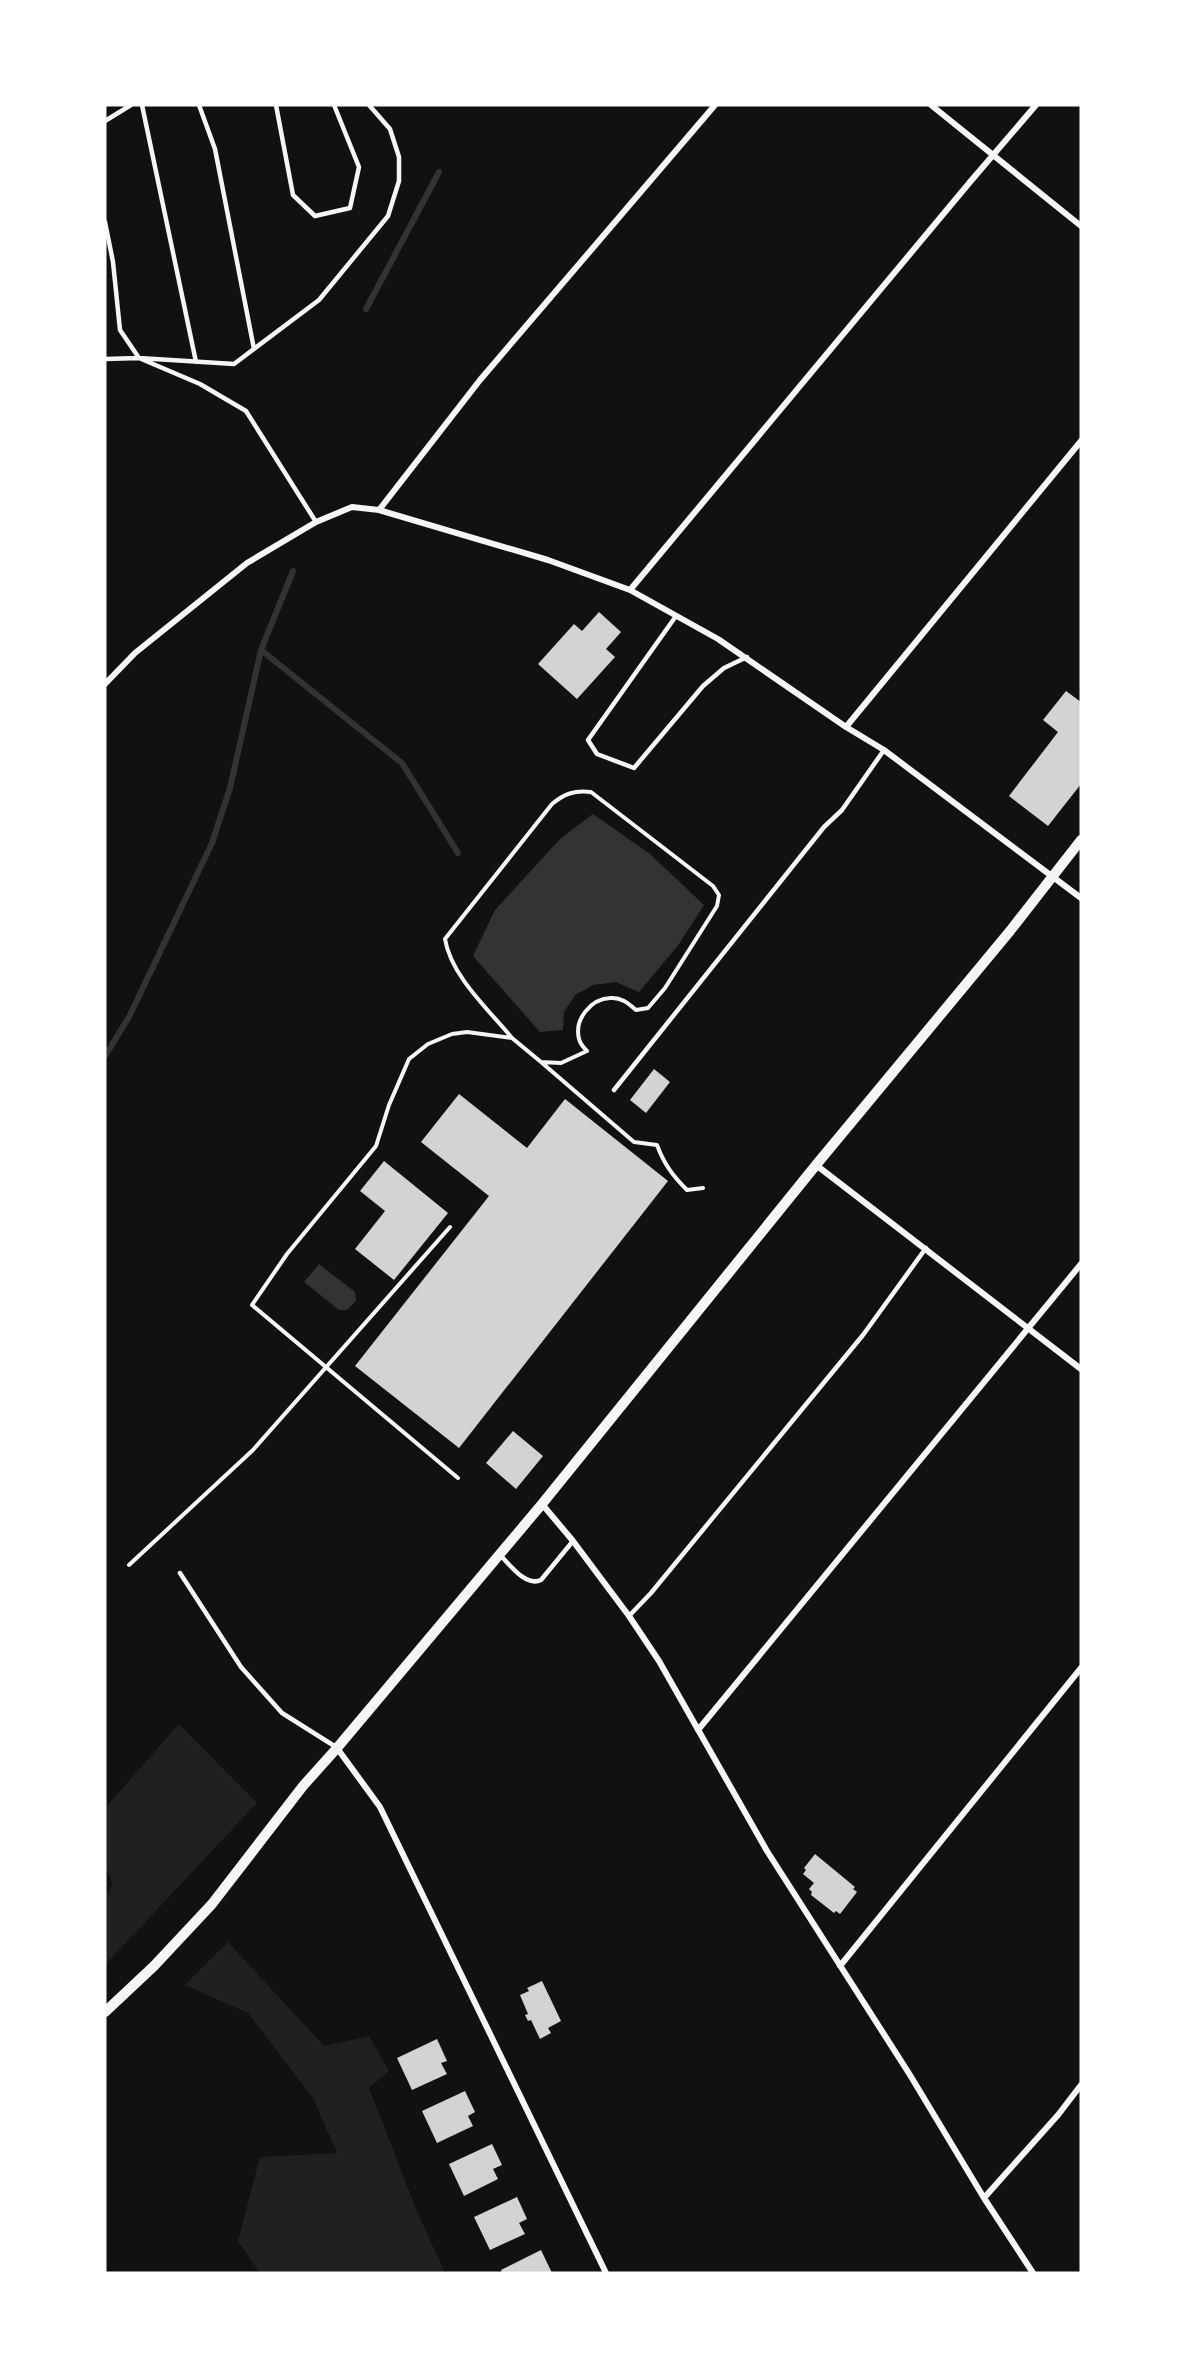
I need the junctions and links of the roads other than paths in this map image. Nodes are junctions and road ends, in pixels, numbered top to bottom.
1 (131, 105) edge
2 (142, 105) edge
3 (199, 105) edge
4 (276, 105) edge
5 (334, 105) edge
6 (369, 105) edge
7 (715, 105) edge
8 (931, 105) edge
9 (1036, 105) edge
10 (105, 121) edge
11 (993, 155) junction
12 (105, 222) edge
13 (1081, 226) edge
14 (113, 262) junction
15 (105, 264) edge
16 (254, 349) junction
17 (139, 358) junction
18 (105, 359) edge
19 (196, 362) junction
20 (1081, 441) edge
21 (379, 510) junction
22 (316, 522) junction
23 (630, 590) junction
24 (676, 616) junction
25 (747, 657) junction
26 (105, 684) edge
27 (846, 727) junction
28 (884, 750) junction
29 (1081, 840) edge
30 (1053, 876) junction
31 (1081, 898) edge
32 (614, 1090) dead end
33 (816, 1165) junction
34 (926, 1248) junction
35 (1081, 1264) edge
36 (1029, 1329) junction
37 (1081, 1369) edge
38 (542, 1504) junction
39 (573, 1541) junction
40 (499, 1554) junction
41 (180, 1573) dead end
42 (629, 1616) junction
43 (1081, 1668) edge
44 (698, 1730) junction
45 (338, 1748) junction
46 (840, 1966) junction
47 (105, 2012) edge
48 (1081, 2085) edge
49 (984, 2198) junction
50 (606, 2273) edge
51 (1033, 2273) edge

1 - 10 lane
2 - 19 lane
3 - 16 lane
4 - 5 lane
6 - 16 lane
7 - 21 street
8 - 11 street
9 - 11 street
11 - 13 street
11 - 23 street
12 - 14 lane
14 - 15 lane
14 - 17 lane
16 - 19 lane
17 - 18 lane
17 - 19 lane
17 - 22 lane
20 - 27 street
21 - 22 street
21 - 23 street
22 - 26 street
23 - 24 street
24 - 25 street
24 - 25 lane
25 - 27 street
27 - 28 street
28 - 30 street
28 - 32 lane
29 - 30 street
30 - 31 street
30 - 33 street
33 - 34 street
33 - 38 street
34 - 36 street
34 - 42 lane
35 - 36 street
36 - 37 street
36 - 44 street
38 - 39 street
38 - 40 street
39 - 40 lane
39 - 42 street
40 - 45 street
41 - 45 lane
42 - 44 street
43 - 46 street
44 - 46 street
45 - 47 street
45 - 50 street
46 - 49 street
48 - 49 street
49 - 51 street

